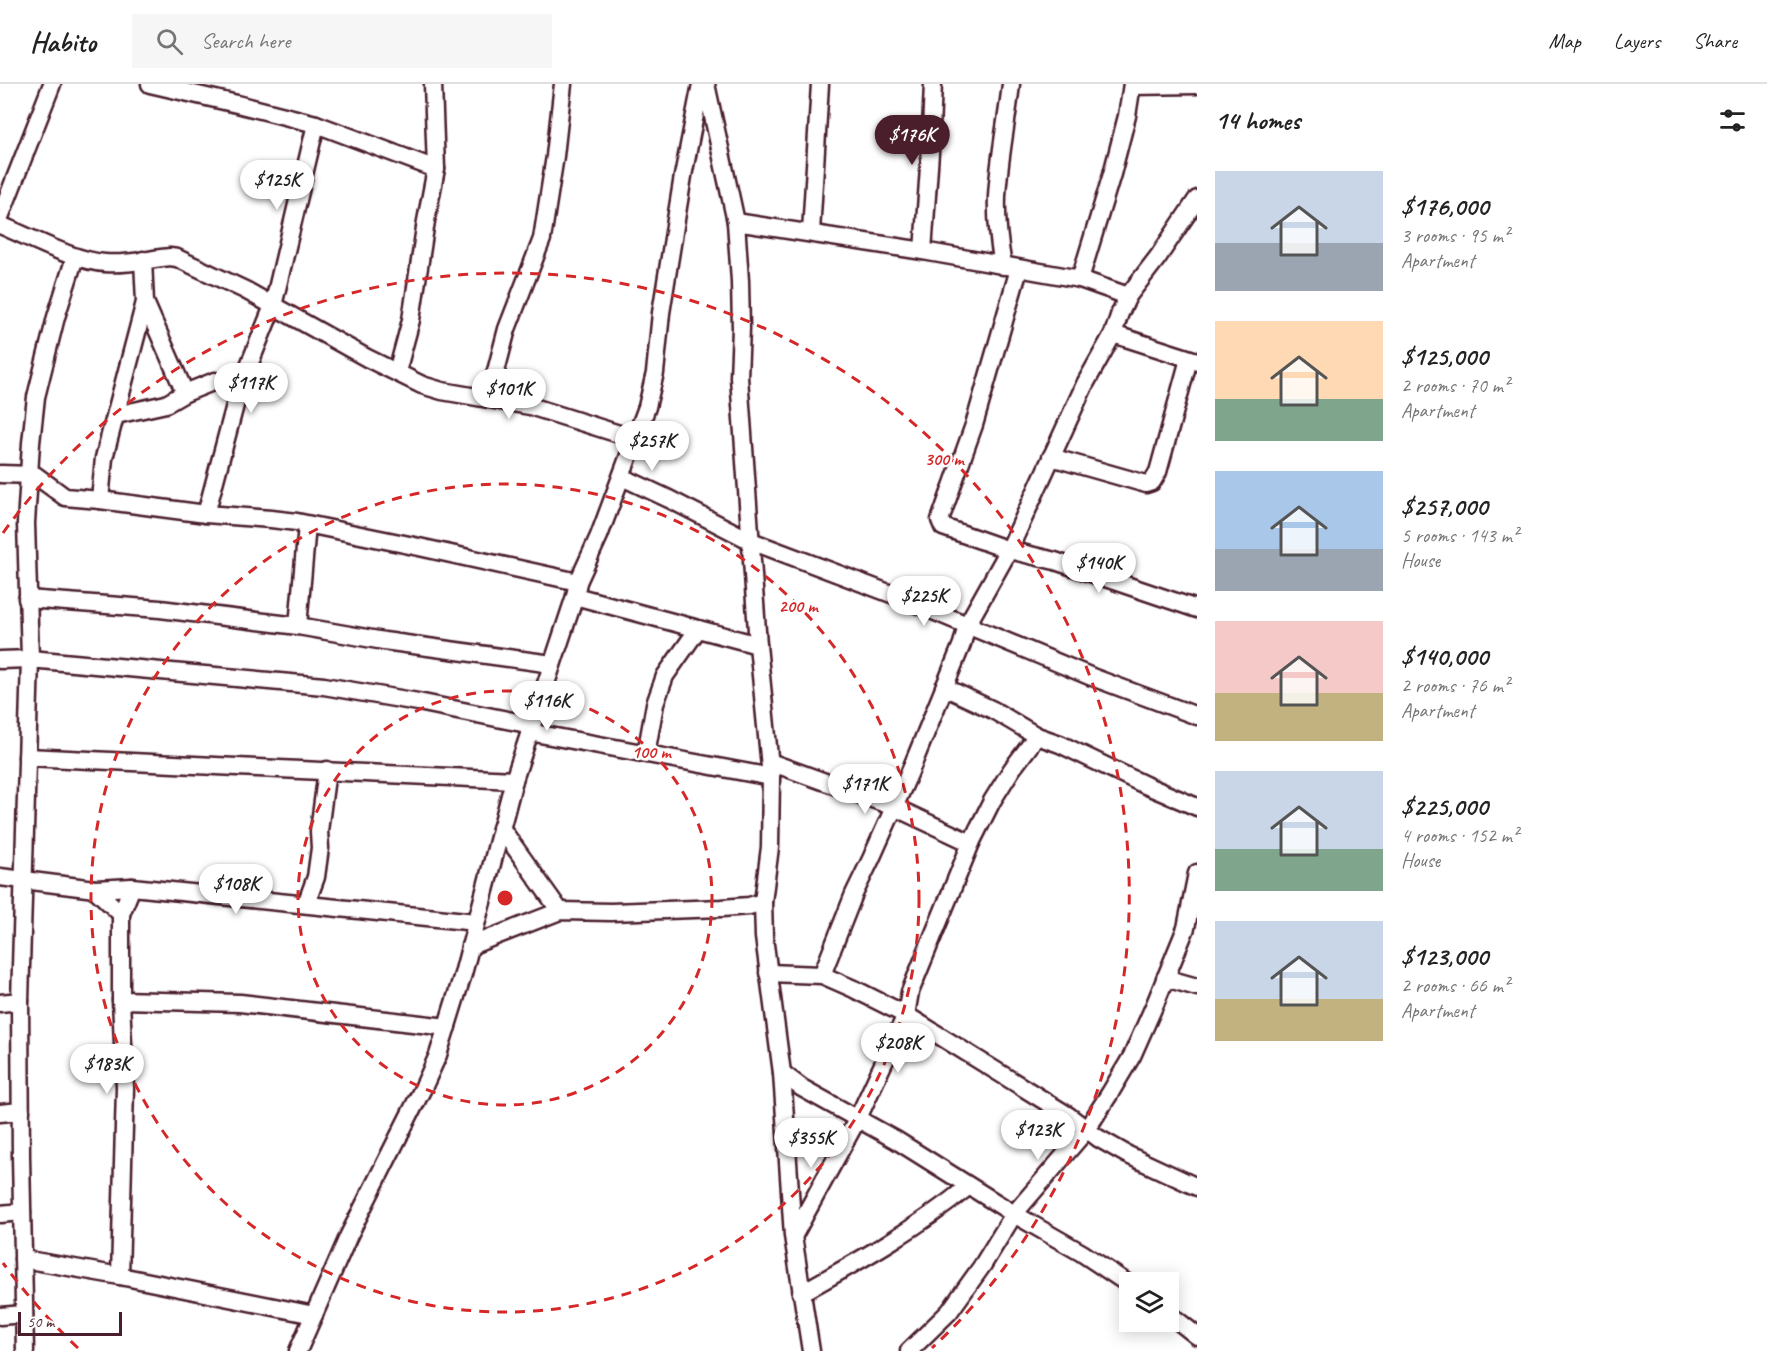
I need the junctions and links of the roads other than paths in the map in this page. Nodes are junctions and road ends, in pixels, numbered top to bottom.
1 (52, 84) edge
2 (150, 84) edge
3 (433, 84) edge
4 (563, 84) edge
5 (701, 84) edge
6 (706, 84) edge
7 (820, 84) edge
8 (933, 84) edge
9 (1011, 84) edge
10 (1184, 84) edge
11 (1132, 85) edge
12 (1197, 85) edge
13 (316, 124) junction
14 (436, 170) junction
15 (1197, 199) edge
16 (0, 218) edge
17 (736, 222) junction
18 (0, 225) edge
19 (811, 232) junction
20 (923, 251) junction
21 (75, 257) junction
22 (143, 260) junction
23 (1011, 268) junction
24 (1080, 279) junction
25 (1128, 296) junction
26 (145, 302) junction
27 (273, 306) junction
28 (1113, 334) junction
29 (1193, 360) edge
30 (397, 372) junction
31 (239, 390) junction
32 (185, 393) junction
33 (489, 398) junction
34 (116, 415) junction
35 (635, 439) junction
36 (1051, 457) junction
37 (0, 474) edge
38 (29, 474) junction
39 (622, 477) junction
40 (99, 500) junction
41 (206, 514) junction
42 (306, 525) junction
43 (751, 541) junction
44 (1009, 550) junction
45 (577, 589) junction
46 (27, 599) junction
47 (1197, 609) edge
48 (967, 625) junction
49 (298, 626) junction
50 (698, 628) junction
51 (758, 645) junction
52 (30, 659) junction
53 (0, 660) edge
54 (552, 663) junction
55 (944, 687) junction
56 (1197, 716) edge
57 (530, 728) junction
58 (1037, 736) junction
59 (646, 754) junction
60 (27, 757) junction
61 (327, 770) junction
62 (771, 770) junction
63 (514, 780) junction
64 (894, 807) junction
65 (1197, 807) edge
66 (501, 828) junction
67 (971, 843) junction
68 (1197, 873) edge
69 (0, 877) edge
70 (24, 880) junction
71 (132, 887) junction
72 (95, 889) junction
73 (763, 902) junction
74 (306, 904) junction
75 (560, 911) junction
76 (121, 914) junction
77 (476, 922) junction
78 (470, 946) junction
79 (768, 973) junction
80 (822, 975) junction
81 (1165, 978) junction
82 (1197, 987) edge
83 (121, 1000) junction
84 (20, 1001) junction
85 (0, 1003) edge
86 (906, 1015) junction
87 (447, 1027) junction
88 (782, 1073) junction
89 (21, 1111) junction
90 (0, 1113) edge
91 (858, 1118) junction
92 (1088, 1129) junction
93 (969, 1186) junction
94 (1197, 1187) edge
95 (22, 1212) junction
96 (0, 1214) edge
97 (1014, 1214) junction
98 (793, 1236) junction
99 (23, 1259) junction
100 (120, 1276) junction
101 (1119, 1278) edge
102 (801, 1293) junction
103 (24, 1314) junction
104 (314, 1315) junction
105 (0, 1316) edge
106 (1179, 1322) edge
107 (1197, 1336) edge
108 (25, 1351) edge
109 (298, 1351) edge
110 (811, 1351) edge
111 (909, 1351) edge

1 - 16 street
2 - 13 street
3 - 14 street
4 - 33 street
5 - 35 street
6 - 17 street
7 - 19 street
8 - 20 street
9 - 23 street
10 - 11 street
10 - 12 street
11 - 24 street
13 - 14 street
13 - 27 street
14 - 30 street
15 - 25 street
17 - 19 street
17 - 43 street
18 - 21 street
19 - 20 street
20 - 23 street
21 - 22 street
21 - 38 street
22 - 26 street
22 - 27 street
23 - 24 street
23 - 44 street
24 - 25 street
25 - 28 street
26 - 32 street
26 - 34 street
27 - 30 street
27 - 31 street
28 - 29 street
28 - 36 street
29 - 36 street
30 - 33 street
31 - 32 street
31 - 41 street
32 - 34 street
33 - 35 street
34 - 40 street
35 - 39 street
36 - 44 street
37 - 38 street
38 - 40 street
38 - 46 street
39 - 43 street
39 - 45 street
40 - 41 street
41 - 42 street
42 - 45 street
42 - 49 street
43 - 48 street
43 - 51 street
44 - 47 street
44 - 48 street
45 - 50 street
45 - 54 street
46 - 49 street
46 - 52 street
48 - 55 street
48 - 56 street
49 - 54 street
50 - 51 street
50 - 59 street
51 - 62 street
52 - 53 street
52 - 57 street
52 - 60 street
54 - 57 street
55 - 58 street
55 - 64 street
57 - 59 street
57 - 63 street
58 - 65 street
58 - 67 street
59 - 62 street
60 - 61 street
60 - 70 street
61 - 63 street
61 - 74 street
62 - 64 street
62 - 73 street
63 - 66 street
64 - 67 street
64 - 80 street
66 - 75 street
66 - 77 street
67 - 86 street
68 - 81 street
69 - 70 street
70 - 72 street
70 - 84 street
71 - 72 street
71 - 74 street
71 - 76 street
72 - 76 street
73 - 75 street
73 - 79 street
74 - 77 street
75 - 78 street
76 - 83 street
77 - 78 street
78 - 87 street
79 - 80 street
79 - 88 street
80 - 86 street
81 - 82 street
81 - 92 street
83 - 87 street
83 - 100 street
84 - 85 street
84 - 89 street
86 - 91 street
86 - 92 street
87 - 104 street
88 - 91 street
88 - 98 street
89 - 90 street
89 - 95 street
91 - 93 street
91 - 98 street
92 - 94 street
92 - 97 street
93 - 97 street
93 - 102 street
95 - 96 street
95 - 99 street
97 - 101 street
97 - 111 street
98 - 102 street
99 - 100 street
99 - 103 street
100 - 104 street
102 - 110 street
103 - 105 street
103 - 108 street
104 - 109 street
106 - 107 street

